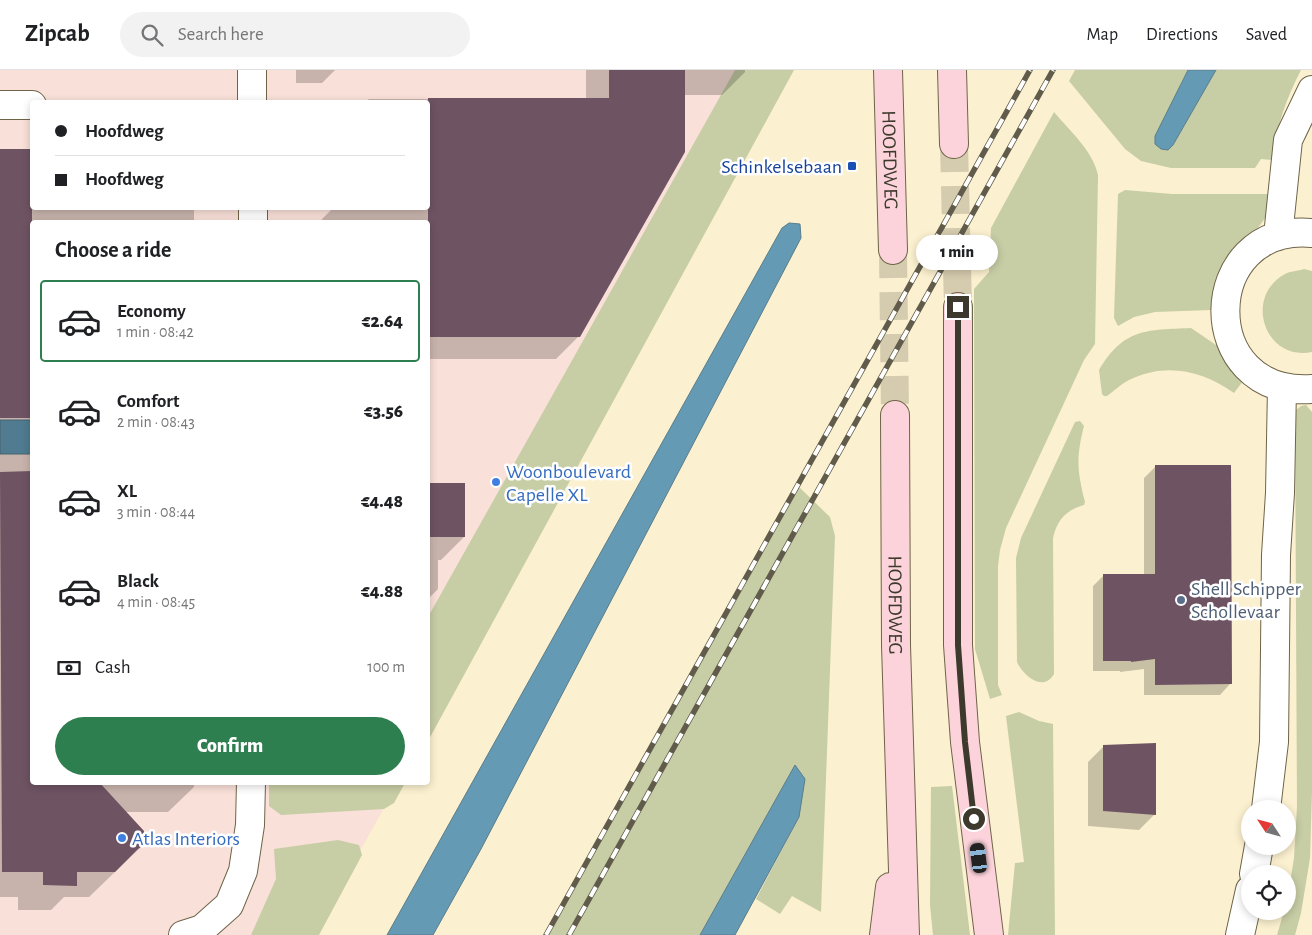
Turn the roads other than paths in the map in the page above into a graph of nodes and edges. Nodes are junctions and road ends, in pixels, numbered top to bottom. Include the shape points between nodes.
1 (252, 70) edge
2 (888, 70) edge
3 (952, 70) edge
4 (1312, 90) edge
5 (252, 100) edge
6 (0, 104) edge
7 (30, 105) edge
8 (954, 144) tunnel mouth
9 (1312, 233) edge
10 (1278, 236) junction
11 (893, 250) tunnel mouth
12 (958, 307) tunnel mouth
13 (1282, 387) junction
14 (1312, 389) edge
15 (895, 415) tunnel mouth
16 (251, 785) edge
17 (901, 794) junction
18 (1267, 800) edge
19 (1243, 920) edge
20 (183, 935) edge
21 (884, 935) edge
22 (905, 935) edge
23 (989, 935) edge
24 (1240, 935) edge

1 - 5 street
2 - 11 main road, HOOFDWEG
3 - 8 main road
4 - 10 street via 1288,140
6 - 7 street
9 - 10 street
10 - 13 street via 1258,246 1240,263 1228,285 1224,310 1228,335 1238,356 1254,373
12 - 23 main road via 958,645 965,742
13 - 14 street
13 - 18 street via 1274,742
15 - 17 main road, HOOFDWEG via 896,645
16 - 20 street via 250,825 243,871 230,905 202,929
17 - 21 main road, HOOFDWEG
17 - 22 main road, HOOFDWEG
19 - 24 street

